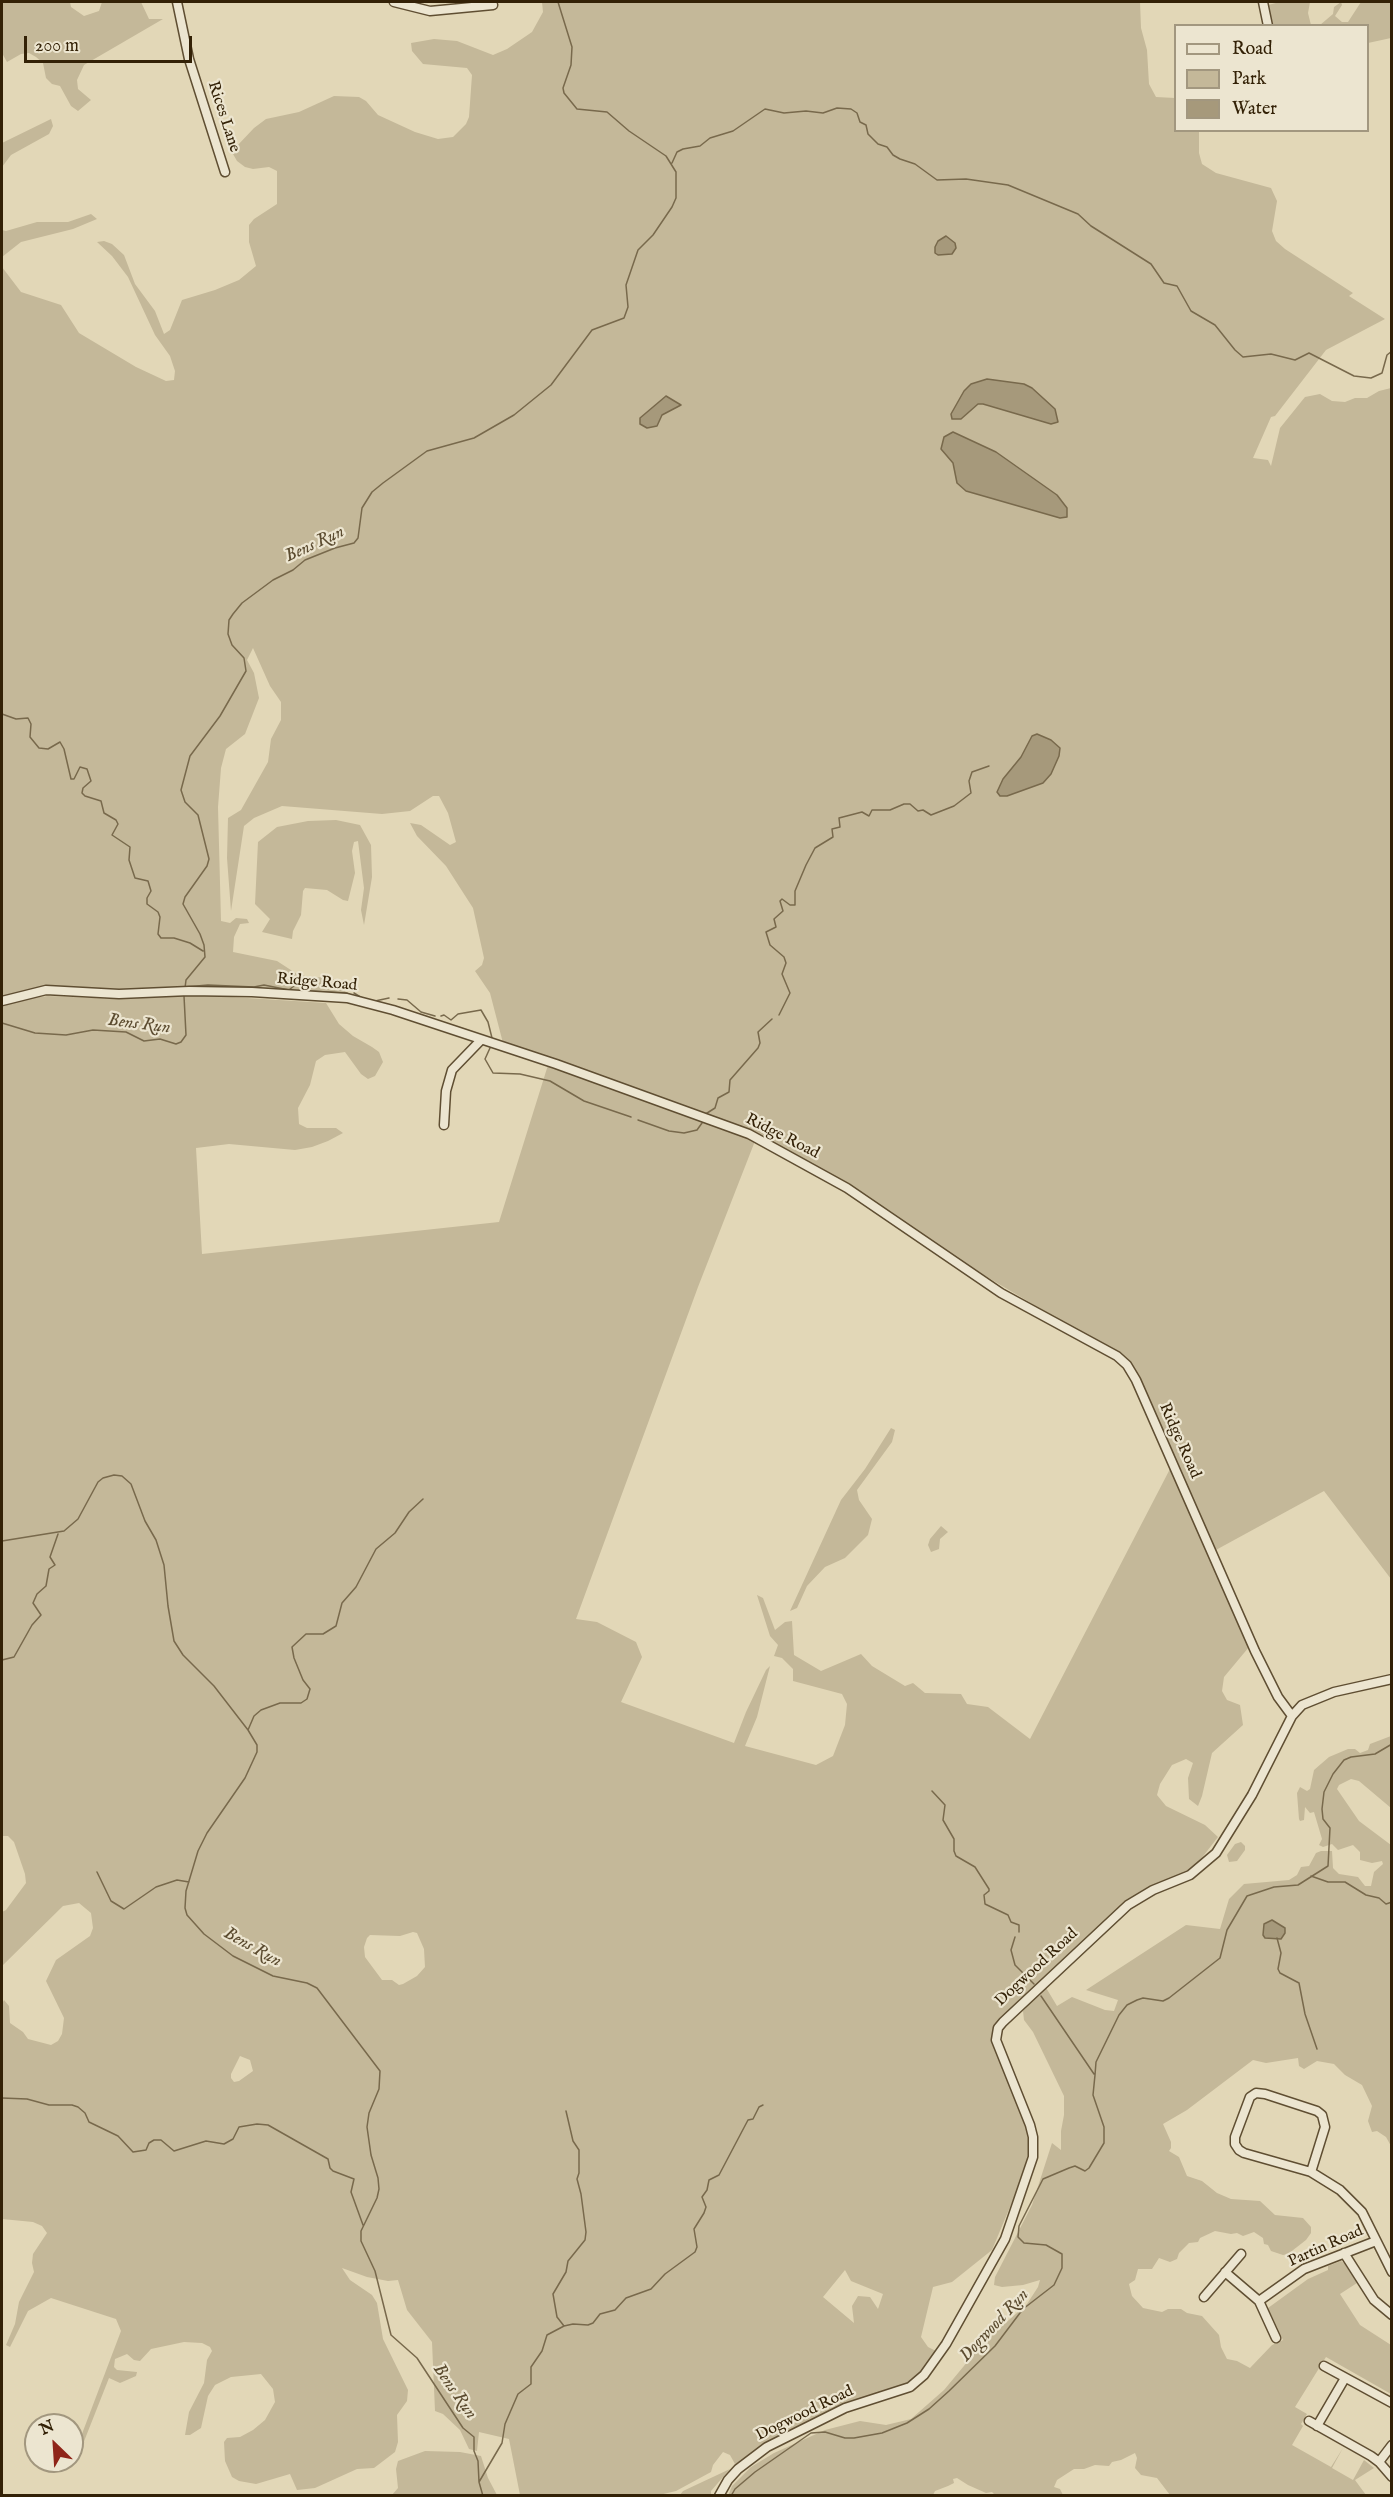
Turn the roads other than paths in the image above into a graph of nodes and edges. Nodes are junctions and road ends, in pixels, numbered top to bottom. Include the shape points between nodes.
1 (177, 2) edge
2 (394, 2) edge
3 (1263, 2) edge
4 (493, 5) dead end
5 (1268, 24) edge
6 (225, 172) dead end
7 (2, 1001) edge
8 (481, 1040) junction
9 (444, 1125) dead end
10 (1392, 1679) edge
11 (1292, 1716) junction
12 (1311, 2172) junction
13 (1376, 2241) junction
14 (1344, 2253) junction
15 (1241, 2254) dead end
16 (1225, 2272) junction
17 (1392, 2272) edge
18 (1204, 2297) dead end
19 (1258, 2301) junction
20 (1392, 2315) edge
21 (1276, 2338) dead end
22 (1324, 2366) dead end
23 (1345, 2378) junction
24 (1392, 2403) edge
25 (1392, 2445) edge
26 (1379, 2462) junction
27 (1392, 2477) edge
28 (719, 2496) edge

1 - 6 street, Rices Lane via 189,59
2 - 4 street via 430,11
3 - 5 street
7 - 8 street, Ridge Road via 46,990 347,998
8 - 9 street via 452,1070
8 - 11 street, Ridge Road via 749,1134 847,1188 1001,1293 1122,1360 1136,1380 1255,1651
10 - 11 street, Dogwood Road via 1316,1698
11 - 28 street, Dogwood Road via 1252,1795 1216,1853 1190,1875 1128,1905 998,2028 996,2040 1033,2137 1033,2157 996,2258 933,2363 909,2387 845,2408 767,2447 738,2469
12 - 12 street via 1325,2127 1322,2115 1265,2094 1250,2097 1235,2137 1239,2150
12 - 13 street via 1348,2196 1362,2212
13 - 14 street, Partin Road
13 - 17 street
14 - 19 street, Partin Road via 1304,2269
14 - 20 street via 1374,2301
15 - 16 street
16 - 18 street
16 - 19 street
19 - 21 street
22 - 23 street
23 - 24 street
23 - 26 street via 1313,2424
25 - 26 street
26 - 27 street

